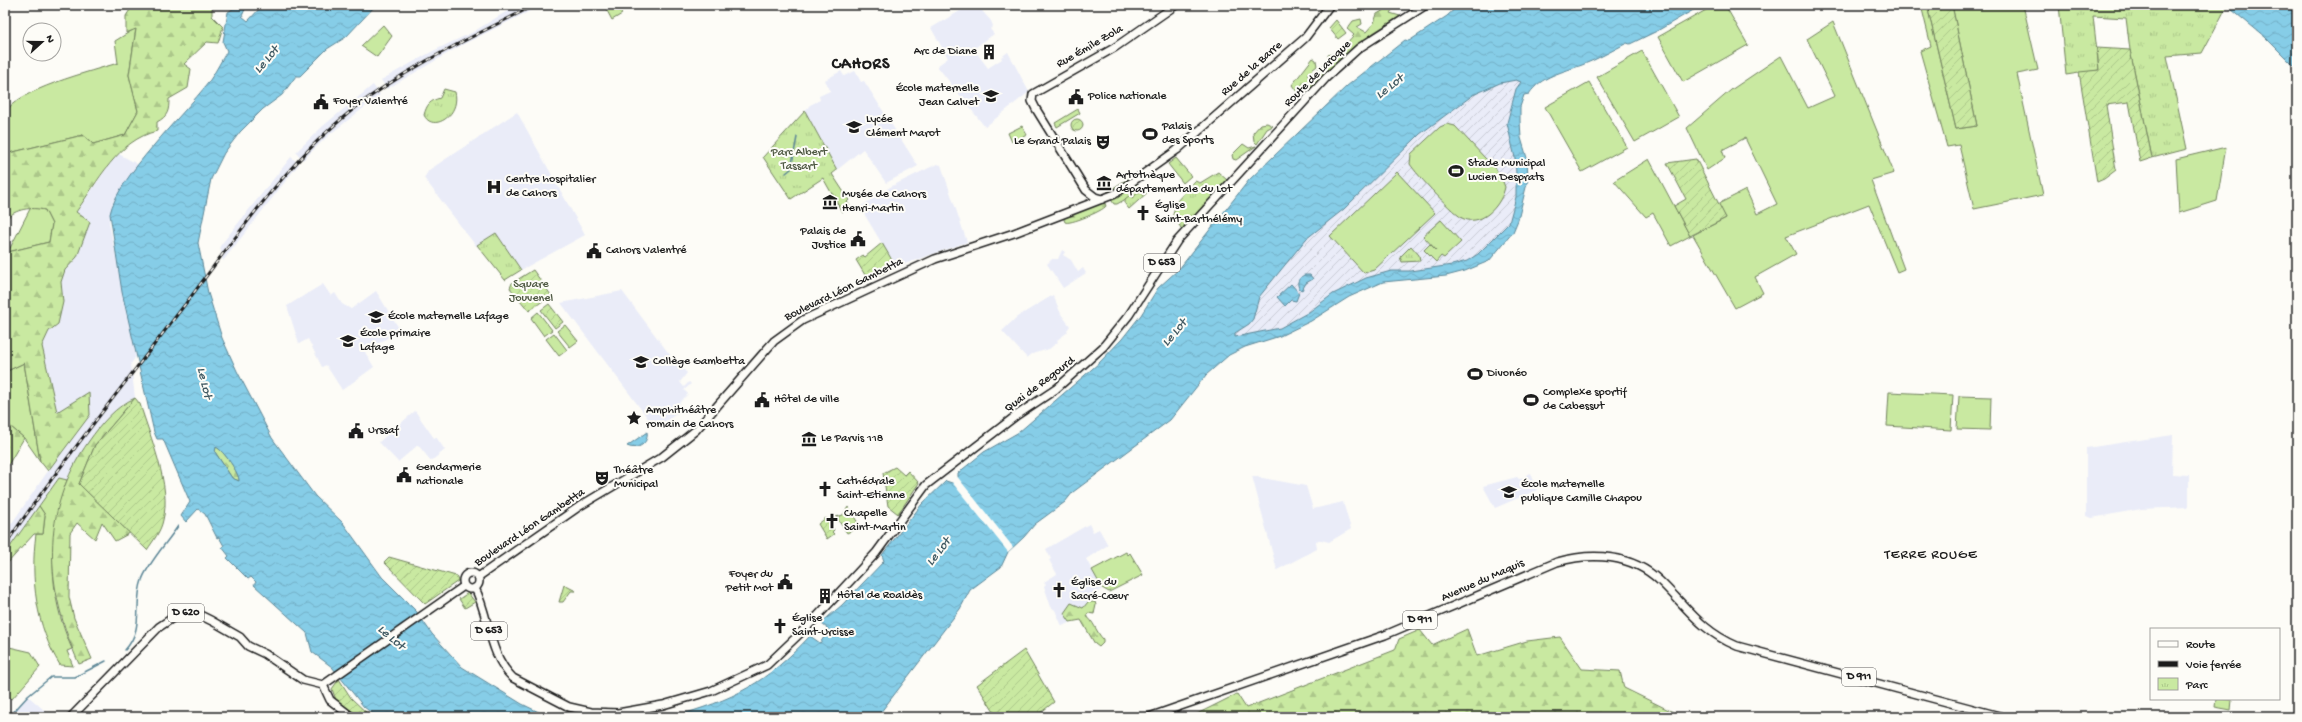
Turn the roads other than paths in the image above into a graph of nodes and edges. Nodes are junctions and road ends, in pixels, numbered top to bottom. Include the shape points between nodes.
1 (1176, 5) edge
2 (1330, 5) edge
3 (1426, 5) edge
4 (1270, 138) joint
5 (1182, 145) joint
6 (1086, 190) junction
7 (1102, 199) junction
8 (1075, 209) junction
9 (478, 577) junction
10 (464, 586) junction
11 (475, 588) junction
12 (323, 686) junction
13 (72, 717) edge
14 (352, 717) edge
15 (1149, 717) edge
16 (2003, 717) edge

1 - 6 main road, Rue Émile Zola via 1114,48 1034,94 1032,101 1036,109
2 - 5 main road, Rue de la Barre via 1305,38
3 - 4 main road, Route de Laroque / D 653 via 1359,48 1327,77
4 - 11 main road, Quai de Regourd / D 653 via 1177,241 1129,315 1104,347 1065,382 1017,415 920,490 876,553 767,666 708,692 663,705 618,713 590,712 569,707 513,678 506,671 498,660
5 - 7 main road, Boulevard Léon Gambetta via 1115,194
6 - 7 main road
6 - 8 main road via 1085,199
7 - 8 main road, Boulevard Léon Gambetta
8 - 9 main road, Boulevard Léon Gambetta via 914,268 803,320 787,330 742,375 696,430 662,457 580,506
9 - 10 main road via 471,573 466,574 463,578
9 - 11 main road via 479,582
10 - 11 main road via 468,589
10 - 12 main road
12 - 13 main road, D 620 via 303,680 265,654 248,646 240,637 202,616 191,613 177,615 159,627
12 - 14 main road via 330,700
15 - 16 main road, Avenue du Maquis / D 911 via 1385,635 1534,570 1576,557 1595,555 1611,557 1645,570 1659,580 1700,624 1716,637 1736,646

